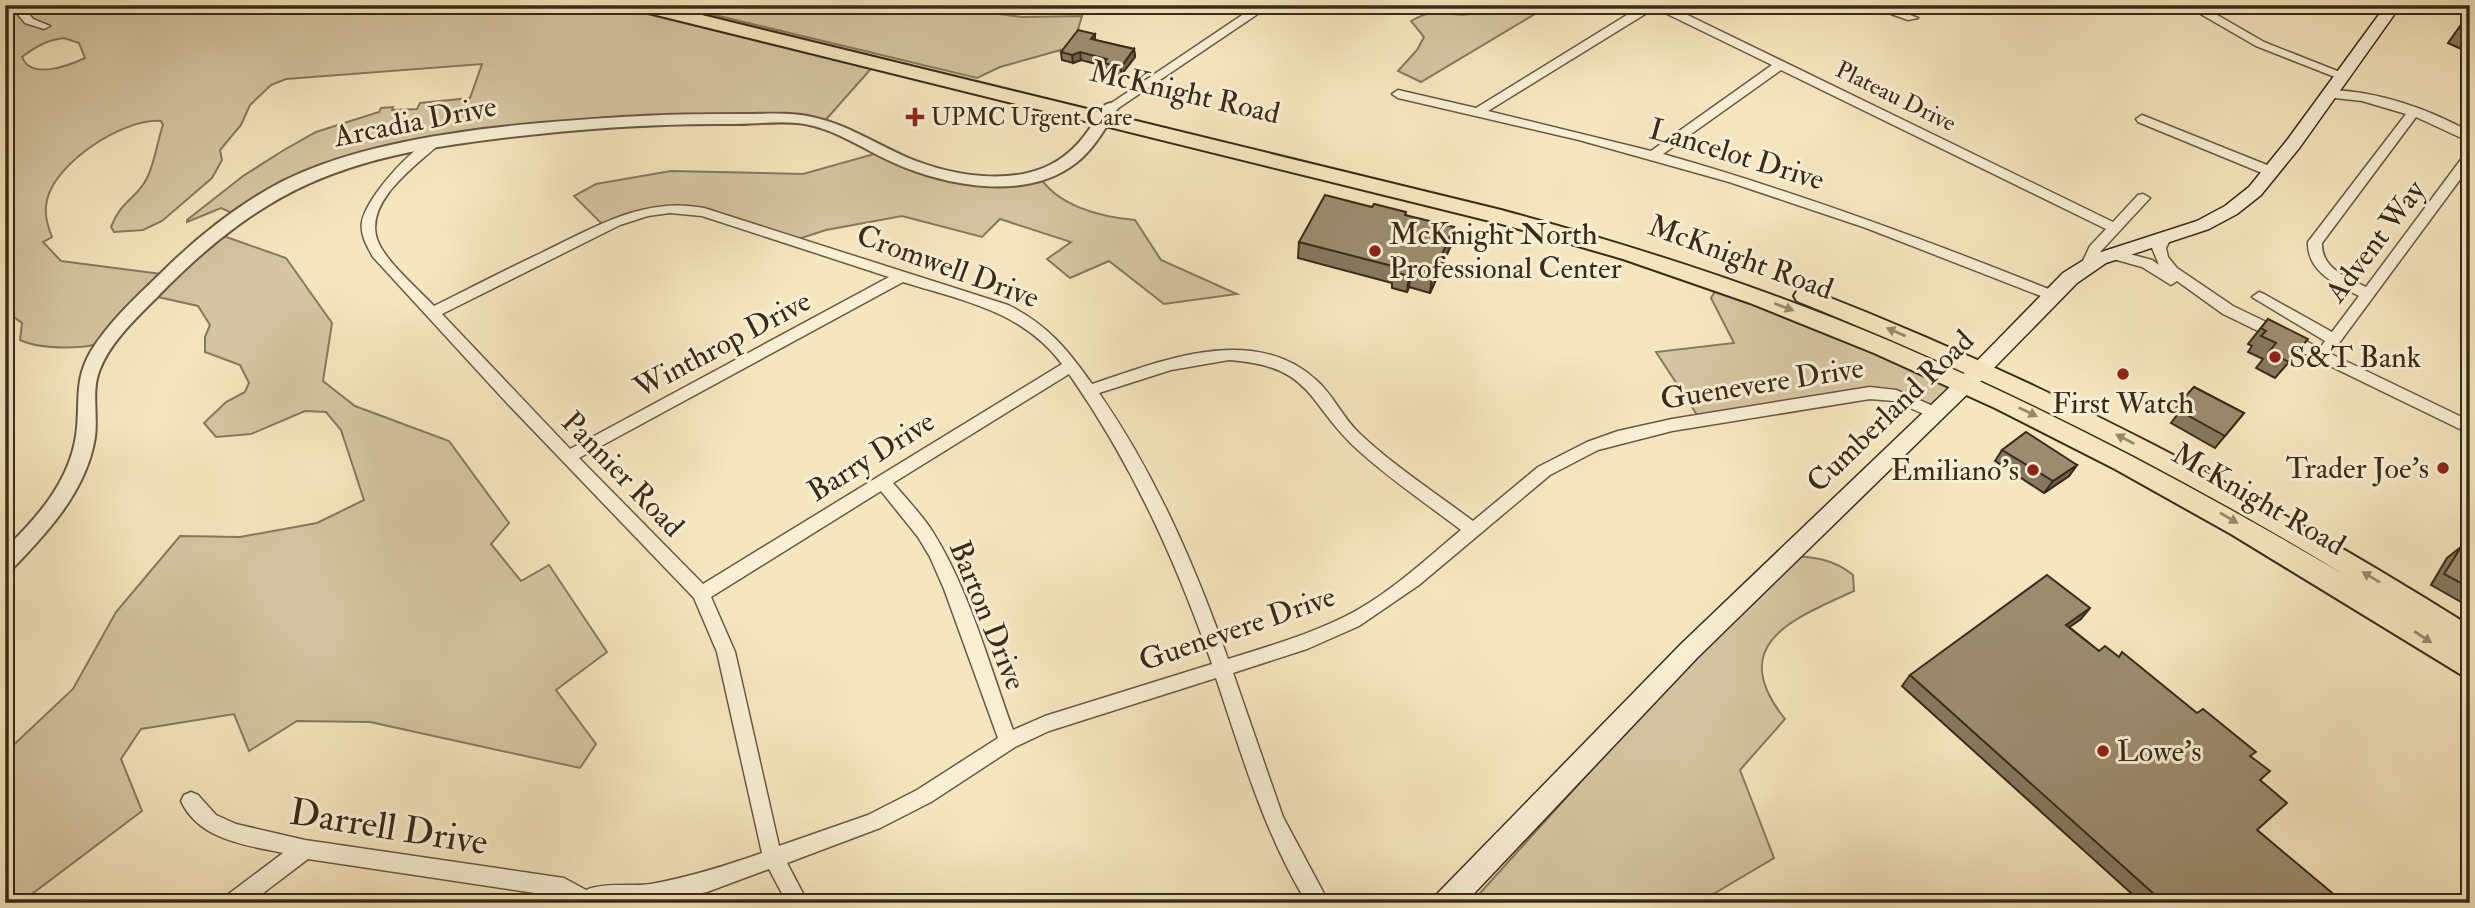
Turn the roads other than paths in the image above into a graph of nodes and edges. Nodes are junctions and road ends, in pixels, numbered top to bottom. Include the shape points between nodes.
1 (16, 5) edge
2 (638, 5) edge
3 (673, 5) edge
4 (1265, 5) edge
5 (1651, 5) edge
6 (1658, 5) edge
7 (1872, 5) edge
8 (2190, 5) edge
9 (2394, 5) edge
10 (1912, 18) dead end
11 (44, 26) dead end
12 (1780, 65) junction
13 (2343, 77) junction
14 (1398, 94) dead end
15 (2330, 94) junction
16 (2366, 97) junction
17 (1478, 112) junction
18 (2412, 114) junction
19 (1102, 115) junction
20 (2142, 119) dead end
21 (2470, 138) edge
22 (432, 144) junction
23 (1653, 155) junction
24 (2470, 157) edge
25 (2272, 172) junction
26 (2143, 198) dead end
27 (2115, 228) junction
28 (2164, 238) junction
29 (2111, 254) junction
30 (2088, 265) junction
31 (902, 276) junction
32 (2051, 295) junction
33 (2368, 295) junction
34 (2259, 297) dead end
35 (2228, 310) junction
36 (433, 312) junction
37 (2334, 340) junction
38 (2322, 356) junction
39 (1071, 366) junction
40 (1973, 376) junction
41 (1090, 391) junction
42 (1935, 413) junction
43 (2470, 428) edge
44 (568, 457) junction
45 (883, 482) junction
46 (1473, 530) junction
47 (5, 563) edge
48 (701, 594) junction
49 (2470, 640) edge
50 (1222, 668) junction
51 (2470, 668) edge
52 (1008, 741) junction
53 (191, 801) dead end
54 (305, 849) junction
55 (774, 859) junction
56 (581, 901) edge
57 (233, 903) edge
58 (798, 903) edge
59 (1319, 903) edge
60 (1447, 903) edge

1 - 11 street via 29,21
2 - 19 highway, McKnight Road
3 - 19 highway, McKnight Road
4 - 19 street
5 - 17 street
6 - 12 street, Plateau Drive
7 - 10 street
8 - 13 street via 2260,44
9 - 13 main road, Cumberland Road
12 - 23 street
12 - 27 street, Plateau Drive
13 - 15 main road, Cumberland Road
13 - 16 street
14 - 17 street, Lancelot Drive
15 - 16 street
15 - 25 main road, Cumberland Road
16 - 18 street
17 - 23 street, Lancelot Drive
18 - 21 street
18 - 33 street via 2315,242 2315,254 2324,268
19 - 22 street, Arcadia Drive via 1060,167 998,180 947,176 797,118 629,119
19 - 40 highway, McKnight Road via 1604,245
20 - 25 street
22 - 36 street, Pannier Road via 377,201 367,228 372,246
22 - 47 street, Arcadia Drive via 369,155 299,180 254,205 185,257 98,355 87,380 85,440 76,469 50,512
23 - 32 street, Lancelot Drive via 1868,223
24 - 33 street, Advent Way
25 - 28 main road, Cumberland Road via 2231,210
26 - 27 street
27 - 30 street via 2095,249
28 - 29 main road, Cumberland Road
28 - 35 street via 2158,248 2164,262
29 - 30 main road, Cumberland Road
29 - 35 street via 2147,263 2196,298
30 - 32 main road, Cumberland Road
31 - 36 street, Cromwell Drive via 677,207 647,211 604,226
31 - 39 street, Cromwell Drive via 1030,321
31 - 44 street, Winthrop Drive
32 - 40 main road, Cumberland Road
33 - 37 street, Advent Way
34 - 37 street
35 - 38 street
36 - 44 street, Pannier Road
37 - 38 street, Advent Way
38 - 43 street
39 - 41 street, Cromwell Drive
39 - 45 street, Barry Drive
40 - 42 main road, Cumberland Road
49 -> 40 highway, McKnight Road via 2243,502 2137,445
40 -> 51 highway, McKnight Road via 2231,519
41 - 46 street via 1215,355 1258,358 1285,366 1310,382 1357,440
41 - 50 street, Cromwell Drive via 1123,440 1170,537
42 - 46 street, Guenevere Drive via 1896,396 1870,393 1616,437 1561,460
42 - 60 main road, Cumberland Road via 1681,660
44 - 48 street, Pannier Road
45 - 48 street, Barry Drive
45 - 52 street, Barton Drive via 937,554
46 - 50 street, Guenevere Drive via 1413,580 1353,621 1300,644
48 - 55 street, Pannier Road via 726,652
50 - 52 street, Guenevere Drive via 1056,720
50 - 59 street, Cromwell Drive via 1274,826
52 - 55 street, Guenevere Drive via 897,811
53 - 54 street, Darrell Drive via 209,821 233,833
54 - 56 street, Darrell Drive via 565,888
54 - 57 street
55 - 56 street, Guenevere Drive via 675,890
55 - 58 street, Pannier Road

